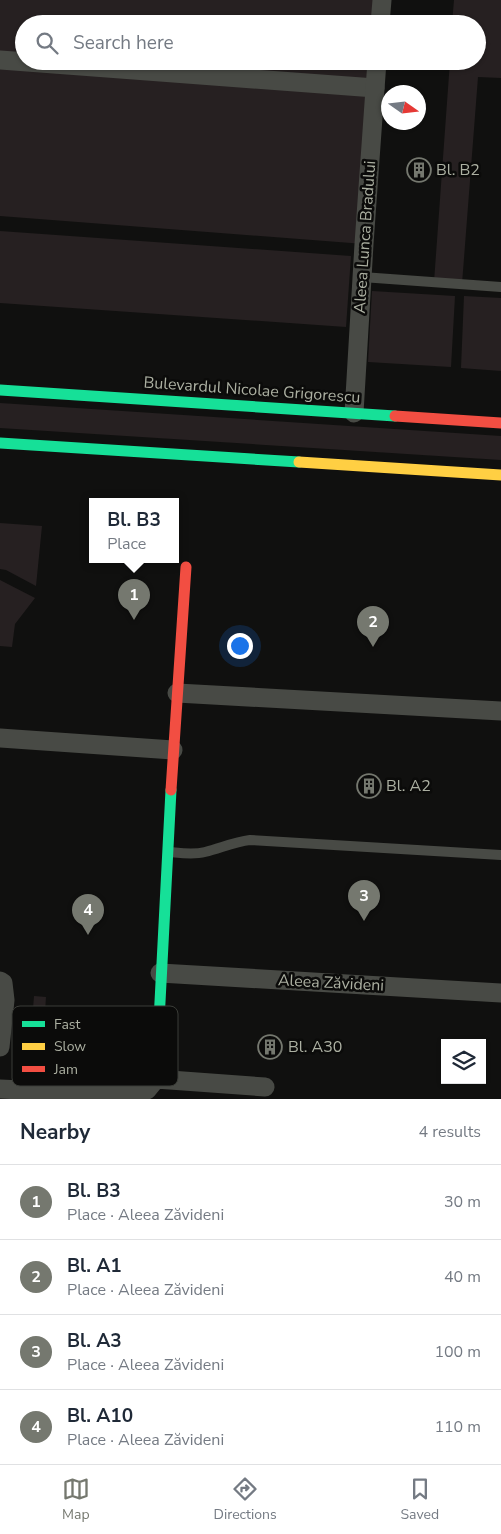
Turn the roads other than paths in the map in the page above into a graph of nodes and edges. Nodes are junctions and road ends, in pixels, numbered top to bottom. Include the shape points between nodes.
1 (382, 0) edge
2 (381, 15) edge
3 (0, 60) edge
4 (15, 61) edge
5 (134, 70) edge
6 (376, 70) edge
7 (375, 88) junction
8 (362, 276) junction
9 (501, 287) edge
10 (0, 390) edge
11 (354, 413) junction
12 (501, 423) edge
13 (0, 443) edge
14 (501, 475) edge
15 (186, 567) dead end
16 (177, 693) junction
17 (501, 711) edge
18 (0, 738) edge
19 (173, 750) junction
20 (167, 851) junction
21 (501, 855) edge
22 (160, 973) junction
23 (0, 981) edge
24 (501, 993) edge
25 (159, 1006) edge
26 (0, 1048) edge
27 (178, 1081) edge
28 (150, 1086) edge
29 (265, 1087) dead end
30 (0, 1090) edge

1 - 2 street
3 - 4 street
5 - 7 street
6 - 7 street, Aleea Lunca Bradului
7 - 8 street, Aleea Lunca Bradului
8 - 9 lane
8 - 11 street, Aleea Lunca Bradului
10 - 11 main road, Bulevardul Nicolae Grigorescu
11 - 12 main road, Bulevardul Nicolae Grigorescu
13 - 14 main road
15 - 16 main road
16 - 17 street
16 - 19 main road
18 - 19 street
19 - 20 main road
20 - 21 lane via 198,853 250,840
20 - 22 main road
22 - 24 street, Aleea Zăvideni
22 - 25 main road
23 - 26 street via 5,1000
27 - 29 street
28 - 30 street via 128,1095

